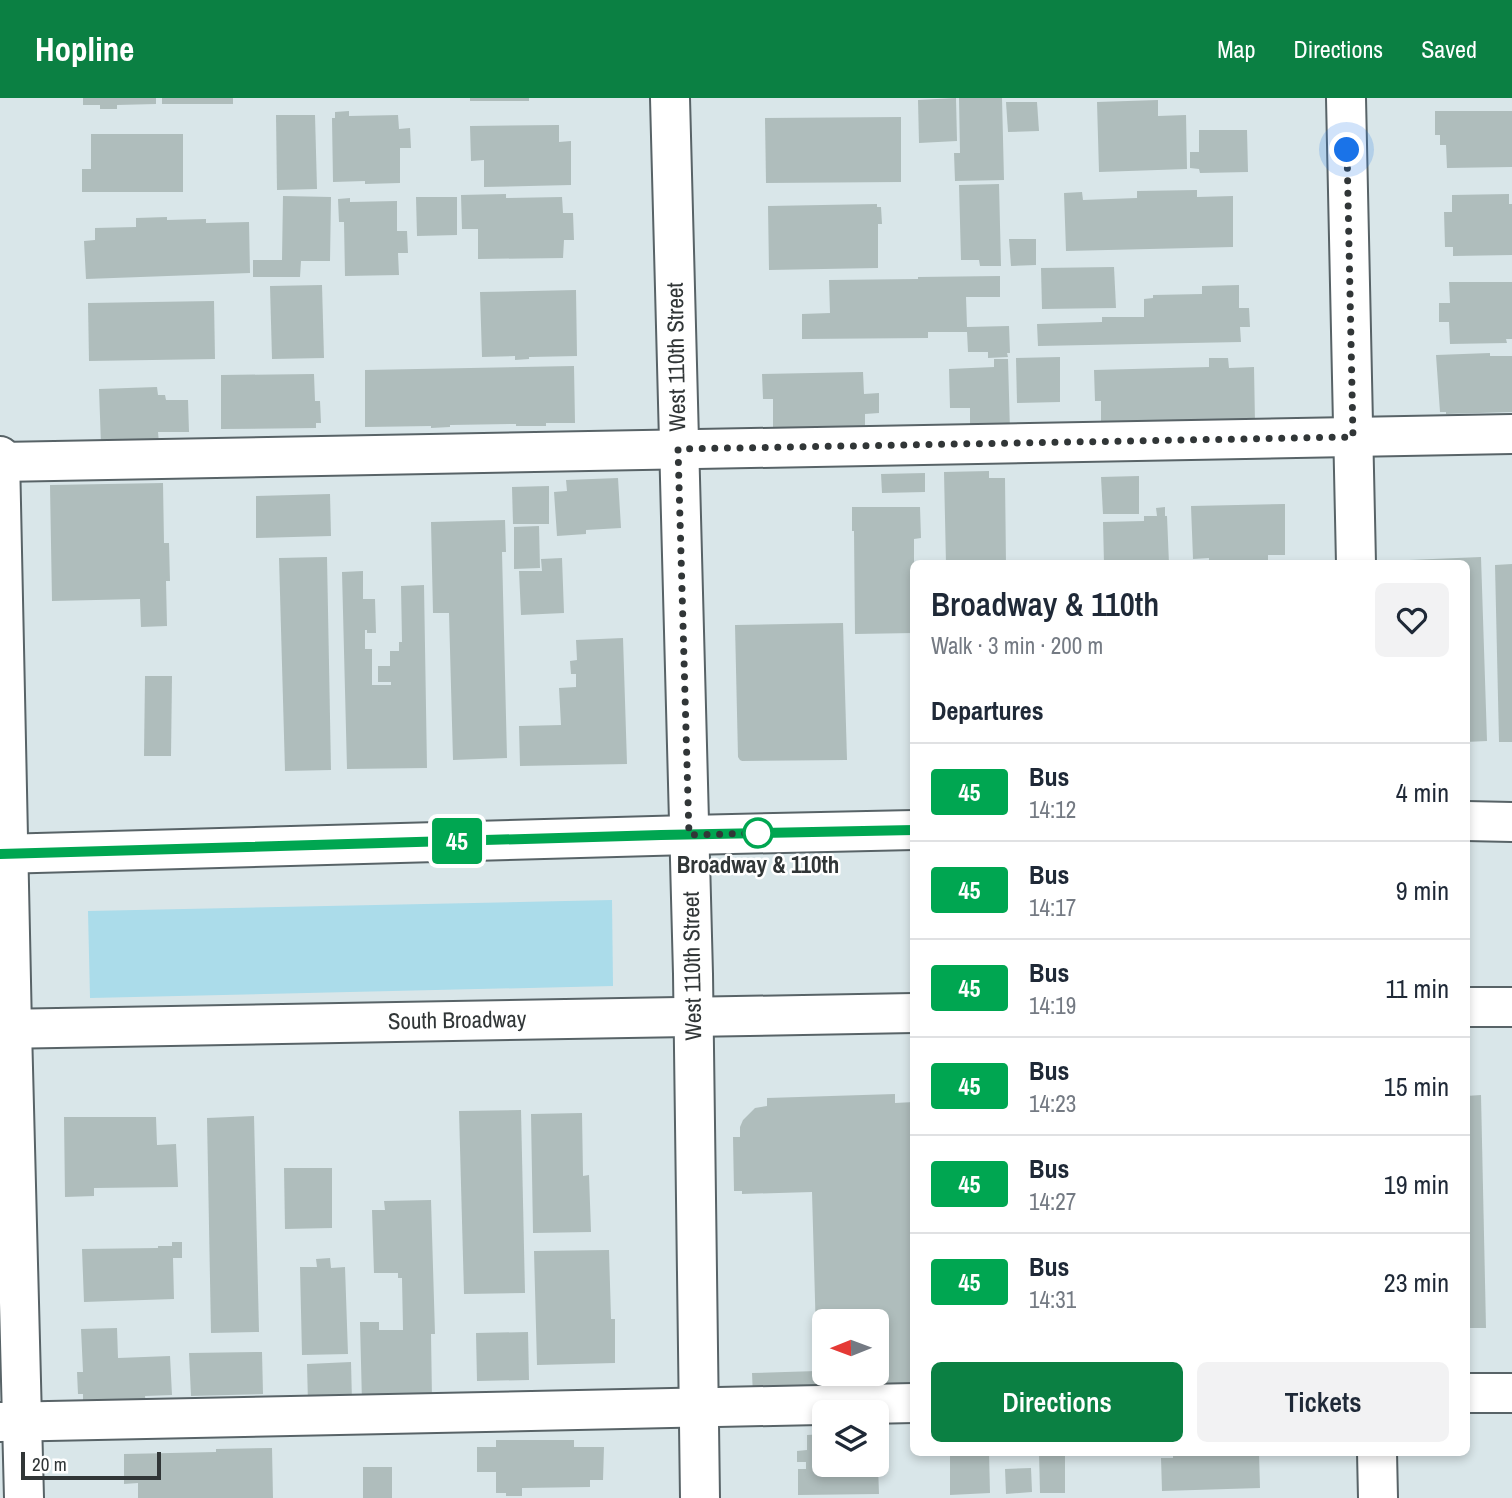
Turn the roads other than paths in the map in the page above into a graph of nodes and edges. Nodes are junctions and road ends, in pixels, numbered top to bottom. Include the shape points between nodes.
1 (670, 98) edge
2 (1346, 98) edge
3 (1512, 434) edge
4 (1353, 437) junction
5 (678, 449) junction
6 (0, 456) edge
7 (0, 463) edge
8 (1356, 560) edge
9 (1, 582) edge
10 (1470, 821) edge
11 (1512, 822) edge
12 (910, 830) edge
13 (689, 835) junction
14 (4, 854) edge
15 (910, 1013) edge
16 (693, 1016) junction
17 (6, 1029) edge
18 (1470, 1393) edge
19 (1512, 1393) edge
20 (910, 1403) edge
21 (700, 1408) junction
22 (11, 1422) edge
23 (1377, 1456) edge
24 (24, 1498) edge
25 (700, 1498) edge
26 (1378, 1498) edge

1 - 5 street, West 110th Street
2 - 4 street
3 - 4 street
4 - 5 street
4 - 8 street
5 - 7 street
5 - 13 street, West 110th Street
6 - 7 street
7 - 9 street
9 - 14 street
10 - 11 street
12 - 13 street
13 - 14 street
13 - 16 street, West 110th Street
14 - 17 street
15 - 16 street, South Broadway
16 - 17 street, South Broadway
16 - 21 street, West 110th Street
17 - 22 street
18 - 19 street
20 - 21 street
21 - 22 street
21 - 25 street, West 110th Street
22 - 24 street
23 - 26 street

